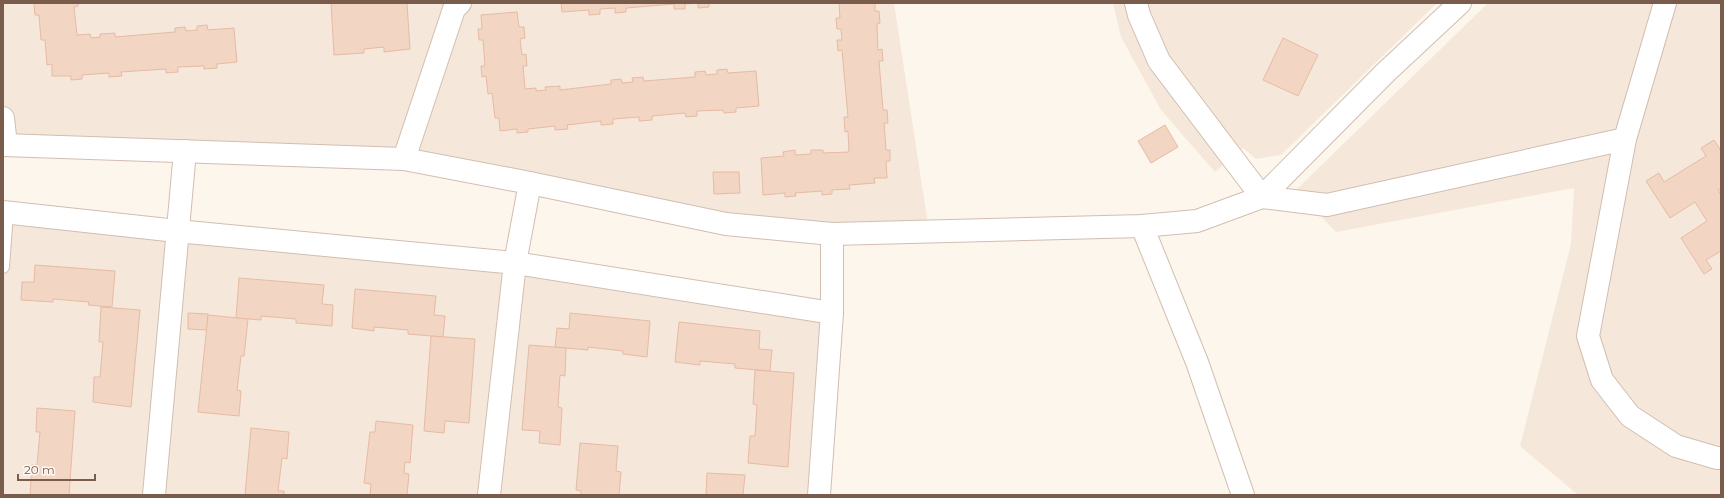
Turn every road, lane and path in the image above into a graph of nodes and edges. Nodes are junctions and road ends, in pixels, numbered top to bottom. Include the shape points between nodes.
1 (460, 3) edge
2 (1136, 3) edge
3 (1460, 3) edge
4 (1665, 3) edge
5 (3, 118) edge
6 (1625, 139) junction
7 (5, 145) edge
8 (185, 151) junction
9 (404, 159) junction
10 (530, 183) junction
11 (1262, 197) junction
12 (5, 213) edge
13 (1142, 226) junction
14 (177, 231) junction
15 (832, 234) junction
16 (515, 263) junction
17 (3, 267) edge
18 (832, 312) junction
19 (1721, 458) edge
20 (154, 495) edge
21 (489, 495) edge
22 (819, 495) edge
23 (1243, 495) edge

1 - 9 street via 454,9
2 - 11 street via 1159,62
3 - 11 street via 1385,73
4 - 6 street
5 - 7 street
6 - 11 street via 1327,205
6 - 19 street via 1588,336 1602,380 1630,416 1676,446
7 - 8 street
8 - 9 street
8 - 14 street
9 - 10 street
10 - 15 street via 726,224
10 - 16 street
11 - 13 street via 1197,221
12 - 14 street
12 - 17 lane
13 - 15 street
13 - 23 street via 1197,362
14 - 16 street
14 - 20 street
15 - 18 street
16 - 18 street
16 - 21 street
18 - 22 street

